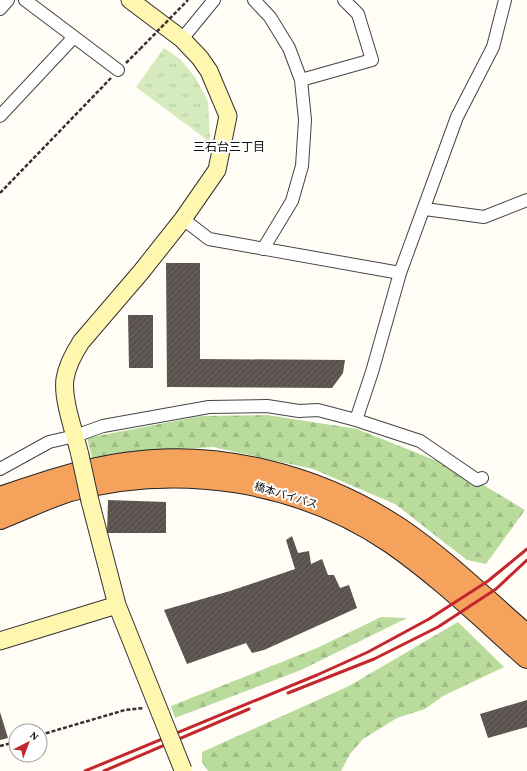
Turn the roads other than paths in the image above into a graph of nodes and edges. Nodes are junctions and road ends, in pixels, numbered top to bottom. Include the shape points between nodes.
1 (8, 0) edge
2 (25, 0) edge
3 (130, 0) edge
4 (214, 0) edge
5 (254, 0) edge
6 (344, 0) edge
7 (505, 0) edge
8 (0, 9) edge
9 (74, 37) junction
10 (182, 39) junction
11 (118, 70) road end
12 (301, 80) junction
13 (0, 116) edge
14 (527, 200) edge
15 (424, 209) junction
16 (183, 219) junction
17 (263, 249) junction
18 (400, 272) junction
19 (356, 420) junction
20 (75, 436) junction
21 (0, 469) edge
22 (482, 478) dead end
23 (0, 498) edge
24 (0, 518) edge
25 (117, 605) junction
26 (527, 636) edge
27 (0, 641) edge
28 (527, 657) edge
29 (183, 771) edge

1 - 8 street
2 - 9 street
3 - 10 street
4 - 10 street
5 - 12 street via 270,17 289,48
6 - 12 street via 358,14 372,60
7 - 15 street via 493,47 457,117
9 - 11 street
9 - 13 street
10 - 16 street via 209,71 228,116 217,170
12 - 17 street via 305,120 302,166 292,201
14 - 15 street via 484,217
15 - 18 street
16 - 17 street via 209,239
16 - 20 street via 75,351 65,380 67,404
17 - 18 street
18 - 19 street
19 - 20 street via 318,410 299,411 267,406 209,407 103,426
19 - 22 street via 420,442 477,480
20 - 21 street via 49,442
20 - 25 street, bridge
23 - 26 highway, 橋本バイパス via 69,475 152,461 182,460 253,468 278,474 338,495 399,530 453,572
24 - 28 highway, 橋本バイパス via 70,491 123,479 220,479 276,489 334,511 390,542 416,560
25 - 27 street
25 - 29 street, bridge

